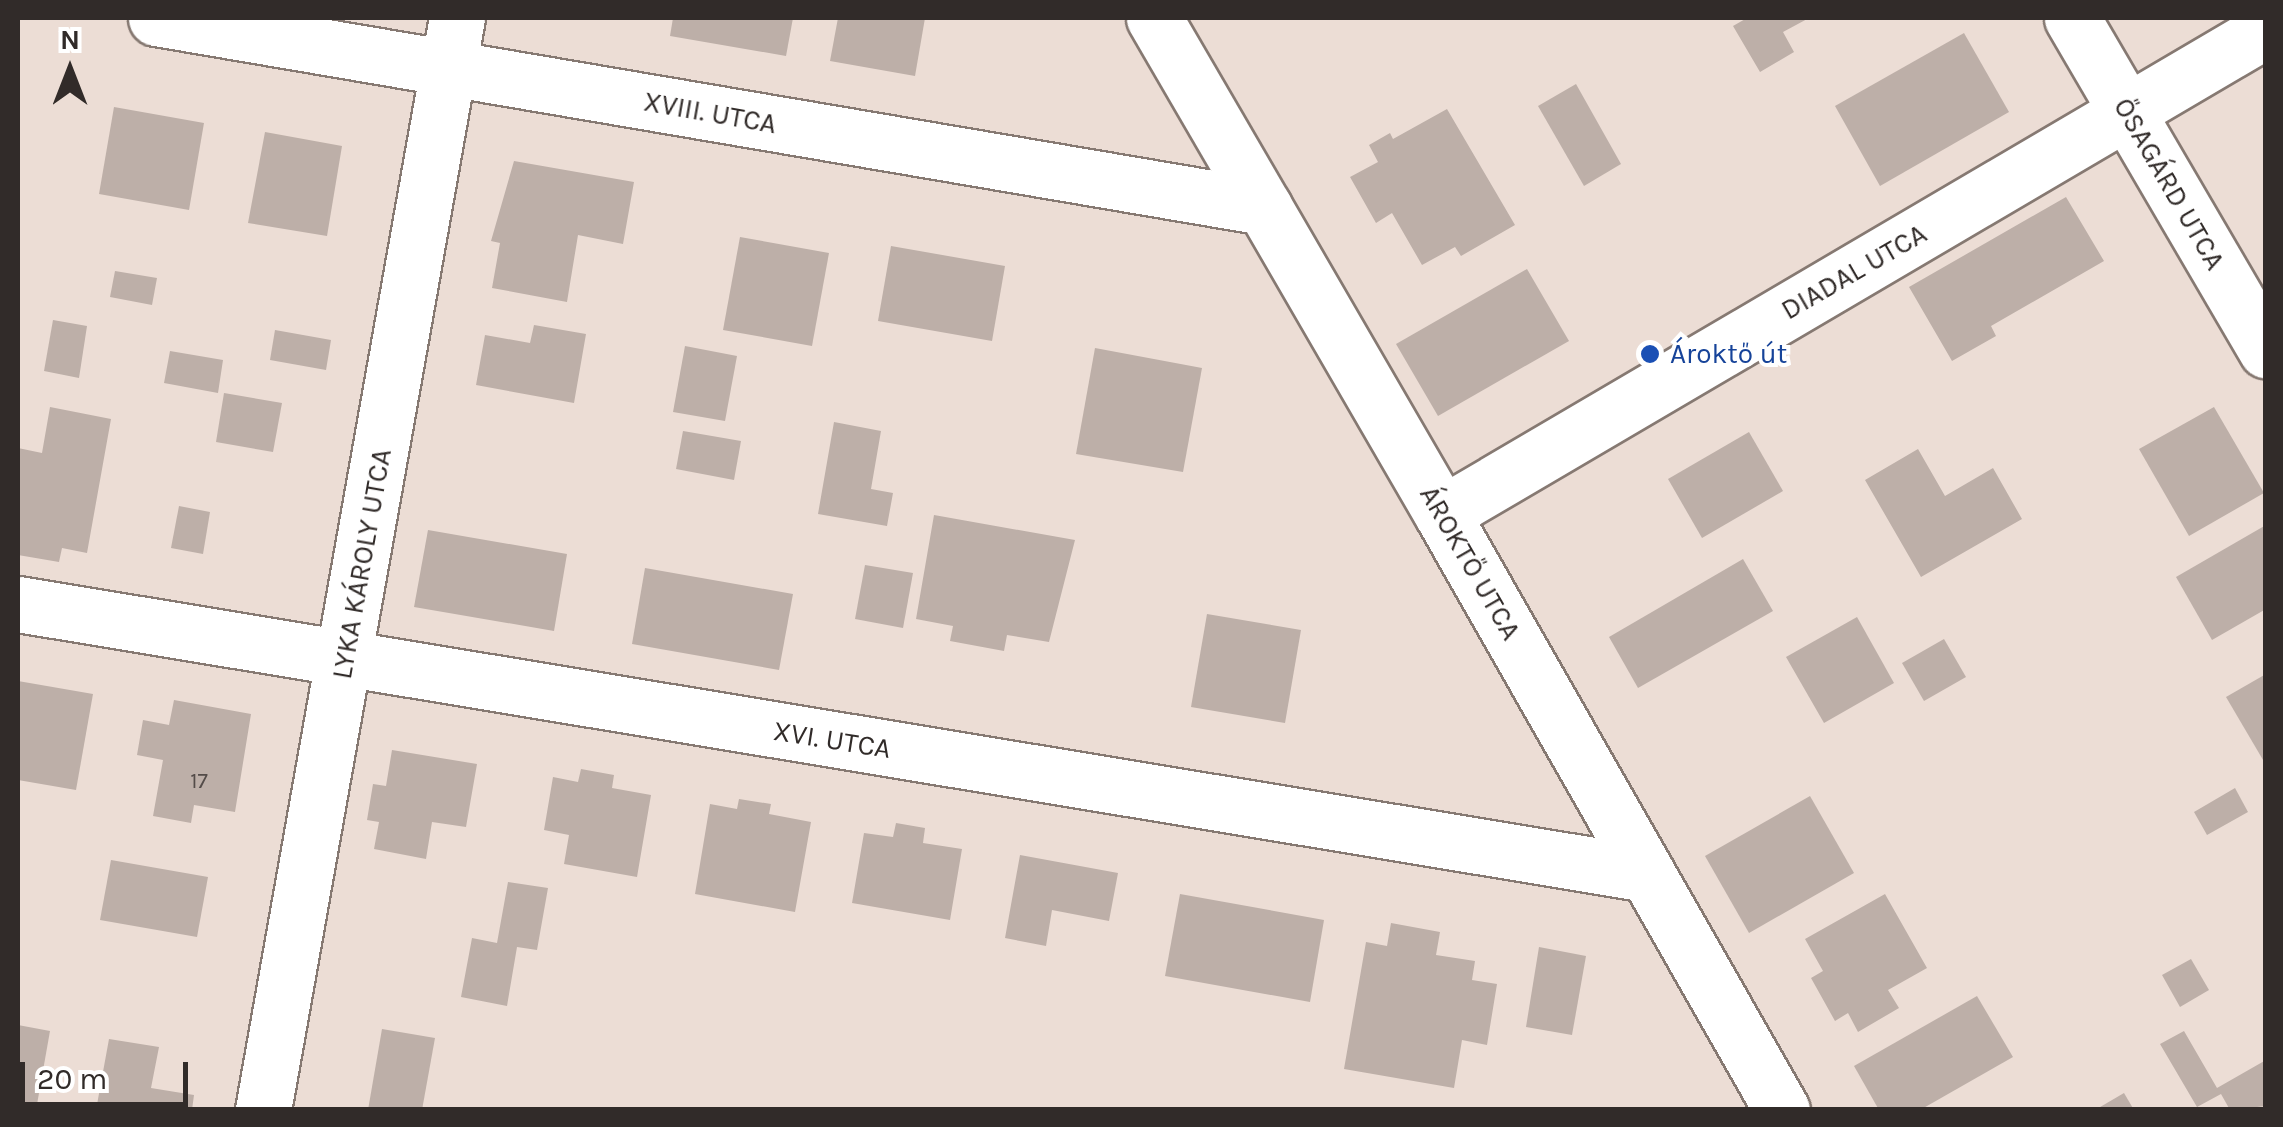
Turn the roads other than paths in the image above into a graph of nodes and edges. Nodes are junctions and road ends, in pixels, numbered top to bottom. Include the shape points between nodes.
1 (156, 18) edge
2 (1154, 18) edge
3 (2072, 18) edge
4 (2266, 30) edge
5 (452, 43) edge
6 (2126, 111) junction
7 (1264, 207) junction
8 (2266, 350) edge
9 (1442, 514) junction
10 (18, 604) edge
11 (346, 659) junction
12 (1647, 874) junction
13 (263, 1110) edge
14 (1782, 1110) edge

1 - 5 street, XVIII. UTCA
2 - 7 street, ÁROKTŐ UTCA
3 - 6 street, ŐSAGÁRD UTCA
4 - 6 street, DIADAL UTCA
5 - 7 street, XVIII. UTCA
5 - 11 street, LYKA KÁROLY UTCA
6 - 8 street, ŐSAGÁRD UTCA
6 - 9 street, DIADAL UTCA
7 - 9 street, ÁROKTŐ UTCA
9 - 12 street, ÁROKTŐ UTCA
10 - 11 street, XVI. UTCA
11 - 12 street, XVI. UTCA
11 - 13 street, LYKA KÁROLY UTCA
12 - 14 street, ÁROKTŐ UTCA

